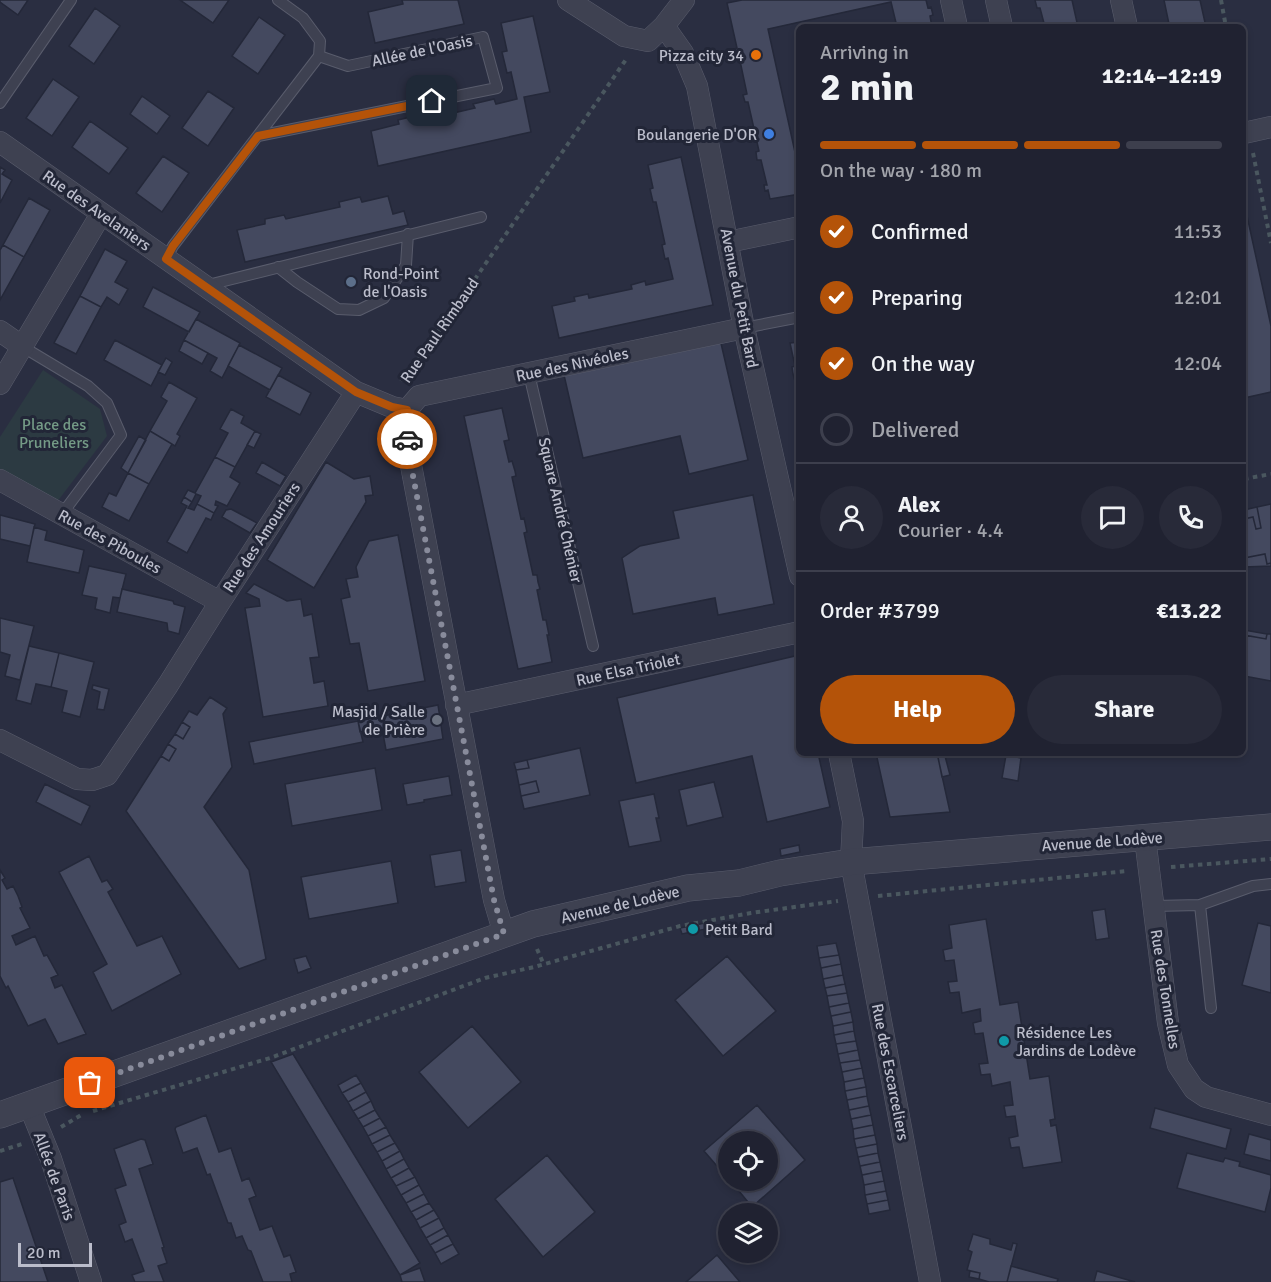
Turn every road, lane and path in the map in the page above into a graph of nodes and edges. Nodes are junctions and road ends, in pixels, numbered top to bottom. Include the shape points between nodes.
1 (72, 0) edge
2 (278, 0) edge
3 (568, 0) edge
4 (684, 0) edge
5 (951, 0) edge
6 (996, 0) edge
7 (1121, 0) edge
8 (1221, 0) edge
9 (956, 24) edge
10 (1001, 24) edge
11 (1126, 24) edge
12 (1226, 24) edge
13 (664, 26) junction
14 (648, 41) junction
15 (319, 56) junction
16 (0, 103) edge
17 (1271, 127) edge
18 (1246, 132) edge
19 (258, 136) junction
20 (0, 142) edge
21 (101, 214) junction
22 (481, 217) dead end
23 (796, 228) edge
24 (408, 234) junction
25 (728, 242) junction
26 (1271, 243) edge
27 (166, 259) junction
28 (278, 267) junction
29 (204, 285) junction
30 (796, 318) edge
31 (744, 328) junction
32 (0, 331) edge
33 (23, 346) junction
34 (529, 374) junction
35 (0, 384) edge
36 (356, 392) junction
37 (407, 410) junction
38 (1271, 474) edge
39 (1246, 479) edge
40 (0, 480) edge
41 (62, 514) junction
42 (796, 558) edge
43 (220, 602) junction
44 (796, 633) edge
45 (593, 646) dead end
46 (456, 705) junction
47 (0, 740) edge
48 (840, 756) edge
49 (1271, 827) edge
50 (1145, 838) junction
51 (1271, 858) edge
52 (851, 862) junction
53 (1149, 869) junction
54 (1271, 884) edge
55 (858, 898) junction
56 (1200, 905) junction
57 (1154, 906) junction
58 (504, 934) junction
59 (1211, 1008) dead end
60 (29, 1105) junction
61 (1271, 1114) edge
62 (0, 1115) edge
63 (42, 1139) junction
64 (0, 1151) edge
65 (91, 1282) edge
66 (930, 1282) edge

1 - 16 lane
2 - 15 lane via 303,18 320,41
3 - 14 street via 624,36
4 - 13 street
5 - 9 street
6 - 10 street
7 - 11 street
8 - 12 path
13 - 14 street
13 - 25 street, Avenue du Petit Bard via 683,53 696,86
14 - 37 path, Rue Paul Rimbaud via 630,54 464,295 405,373 399,387
15 - 19 lane
15 - 19 lane, Allée de l'Oasis via 348,66 483,37 497,88
17 - 18 street
18 - 26 path
19 - 27 lane
20 - 21 street, Rue des Avelaniers
21 - 27 street, Rue des Avelaniers
21 - 33 street
22 - 24 lane
23 - 25 street
24 - 28 lane
24 - 28 lane via 406,265 384,298 359,310 338,309
25 - 31 street, Avenue du Petit Bard
27 - 29 street, Rue des Avelaniers
28 - 29 lane
29 - 36 street, Rue des Avelaniers
30 - 31 lane
31 - 34 street, Rue des Nivéoles
31 - 42 street, Avenue du Petit Bard
32 - 33 street
33 - 35 street
33 - 41 lane via 88,386 107,403 121,435
34 - 37 street, Rue des Nivéoles via 419,396
34 - 45 lane, Square André Chénier
36 - 37 street, Rue des Avelaniers
36 - 43 street, Rue des Amouriers
37 - 46 street, Rue Paul Rimbaud via 410,460
38 - 39 path
40 - 41 street, Rue des Piboules
41 - 43 street, Rue des Piboules
43 - 47 street, Rue des Amouriers via 107,775 92,780 77,778
44 - 46 street, Rue Elsa Triolet
46 - 58 street, Rue Paul Rimbaud
48 - 52 street via 853,821
49 - 50 street, Avenue de Lodève
50 - 52 street, Avenue de Lodève
50 - 53 street, Rue des Tonnelles
51 - 53 path
52 - 55 street, Rue des Escarceliers
52 - 58 street, Avenue de Lodève via 739,883 688,888
53 - 55 path
53 - 57 street, Rue des Tonnelles
54 - 56 lane via 1253,886
55 - 63 path via 680,926 484,978 270,1058 81,1115
55 - 66 street, Rue des Escarceliers
56 - 57 lane
56 - 59 lane
57 - 61 street, Rue des Tonnelles via 1168,1023 1178,1065 1194,1089 1206,1097
58 - 60 street, Avenue de Lodève
60 - 62 street, Avenue de Lodève
60 - 63 street, Allée de Paris
63 - 64 path
63 - 65 street, Allée de Paris

